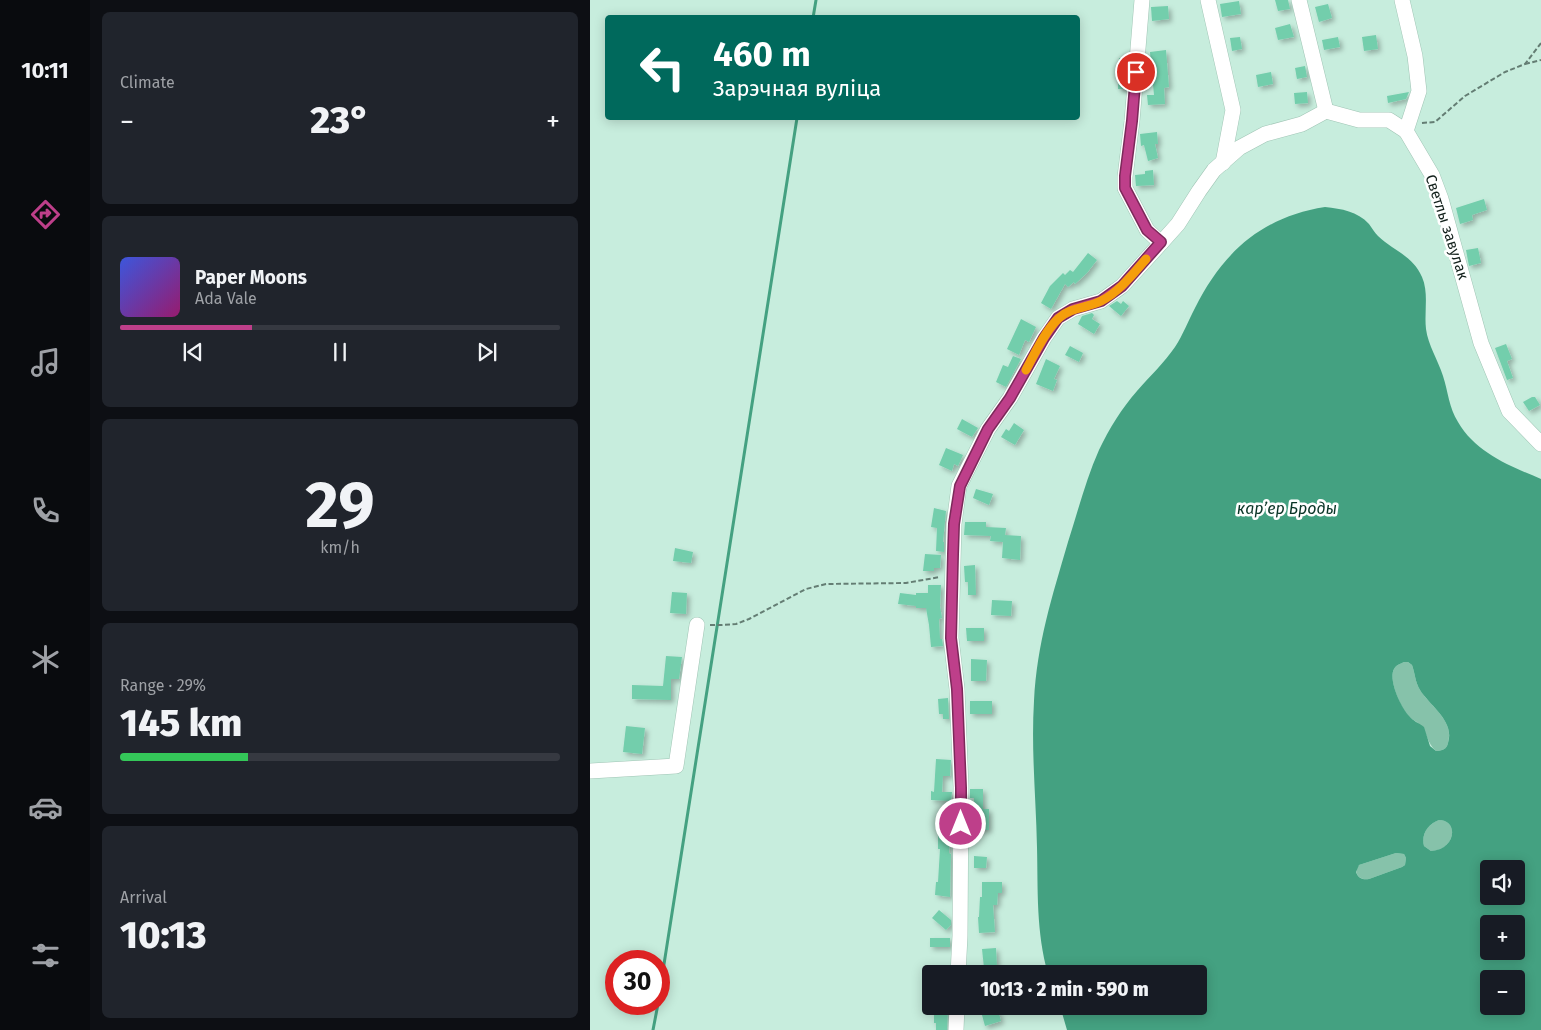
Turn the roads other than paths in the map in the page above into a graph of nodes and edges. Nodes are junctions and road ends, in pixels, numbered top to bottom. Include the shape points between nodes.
1 (1142, 0) edge
2 (1208, 0) edge
3 (1300, 0) edge
4 (1402, 0) edge
5 (1326, 111) junction
6 (1407, 128) junction
7 (1223, 163) junction
8 (1161, 242) junction
9 (1541, 444) edge
10 (704, 625) road end
11 (590, 771) edge
12 (958, 965) edge
13 (957, 1015) edge
14 (956, 1030) edge

1 - 8 street via 1125,188 1147,230
2 - 7 street via 1234,110
3 - 5 street
4 - 6 street via 1419,91
5 - 6 street via 1359,120 1389,120
5 - 7 street via 1302,124 1265,134 1239,148
6 - 9 street, Светлы завулак via 1432,175 1481,343 1509,411
7 - 8 street via 1214,170 1178,224
8 - 12 street via 1122,286 1101,301 1073,309 1058,318 988,429 960,486 954,524 951,638 957,689 961,788
10 - 11 street via 676,766
13 - 14 street

